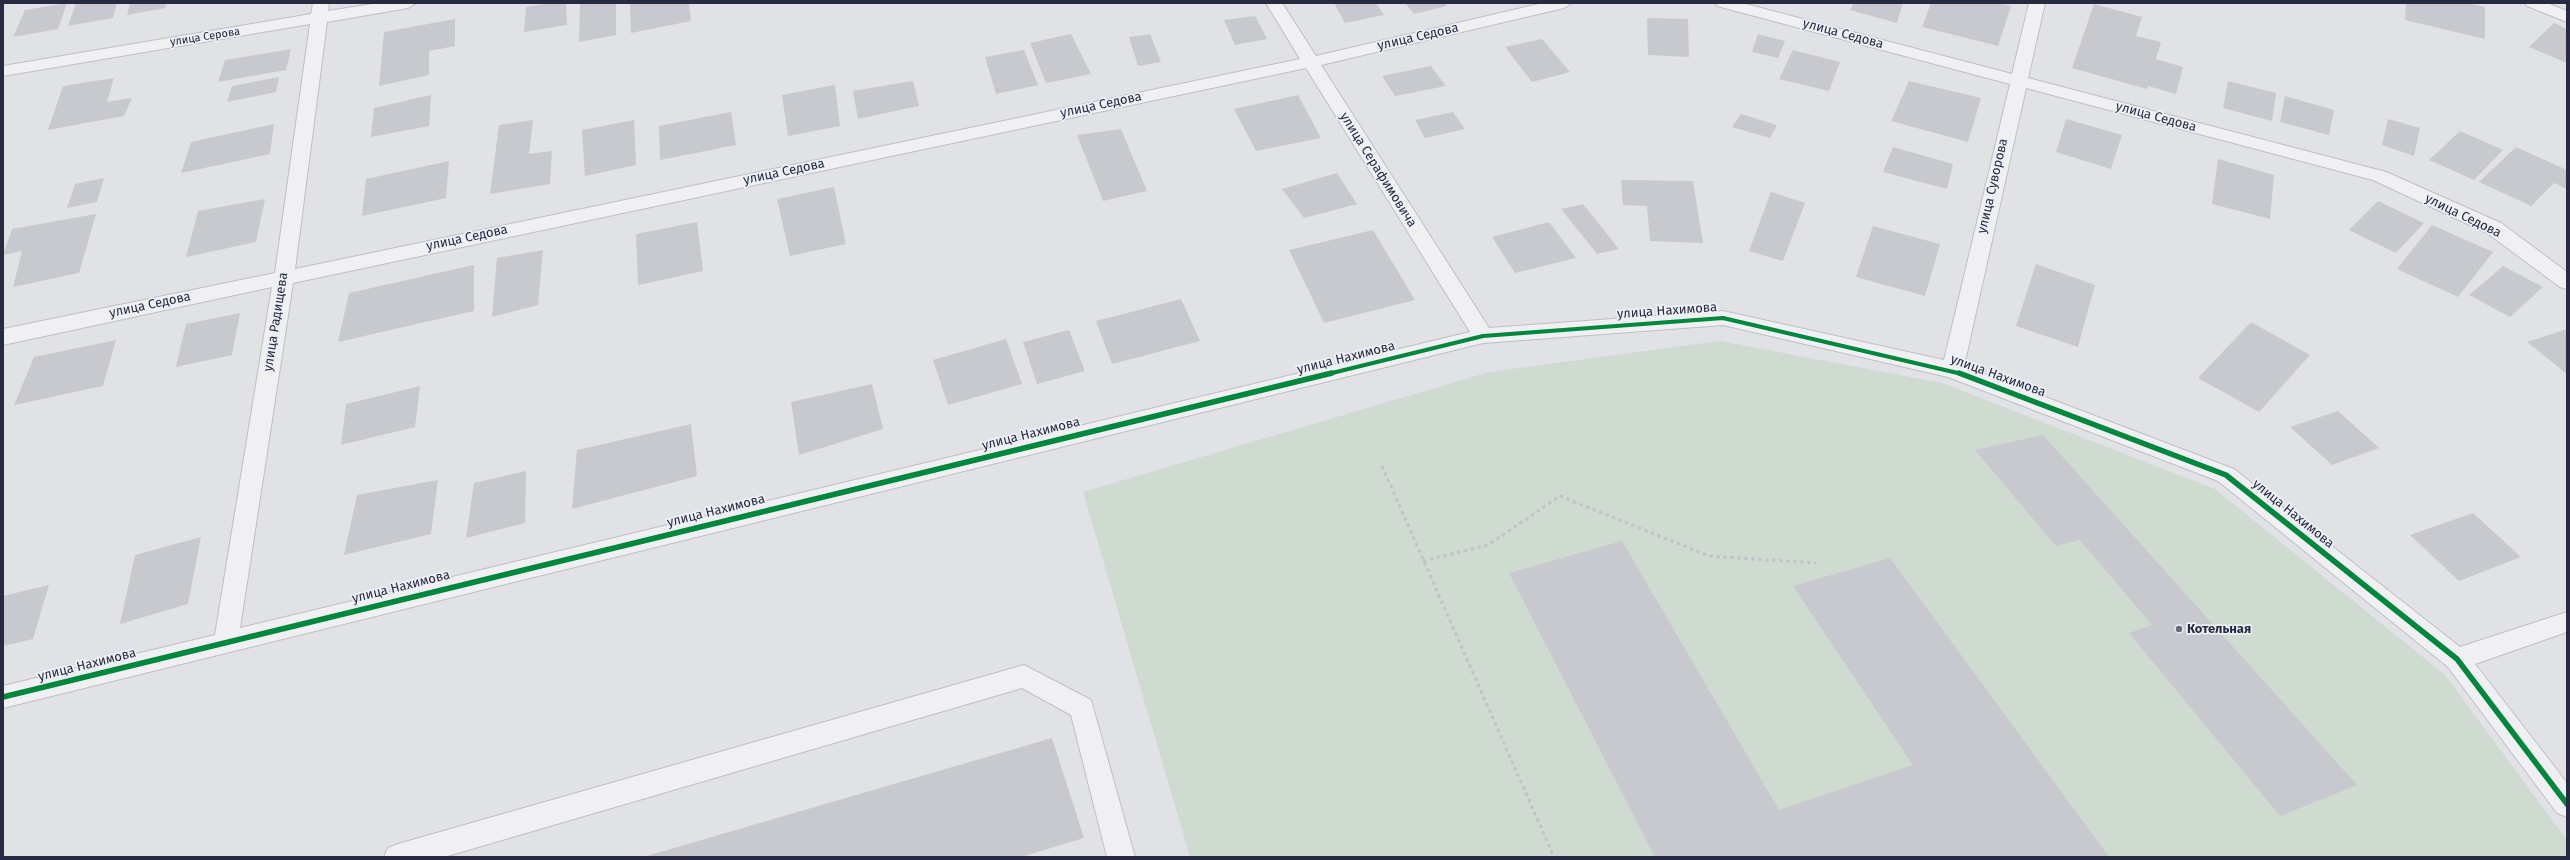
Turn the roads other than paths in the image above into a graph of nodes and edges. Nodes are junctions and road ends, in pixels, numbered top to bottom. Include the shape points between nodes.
1 (408, 3) edge
2 (1274, 3) edge
3 (1564, 3) edge
4 (1723, 3) edge
5 (2037, 3) edge
6 (2533, 3) edge
7 (320, 11) edge
8 (2567, 17) edge
9 (1310, 62) junction
10 (3, 71) edge
11 (2018, 80) junction
12 (284, 277) junction
13 (2567, 282) edge
14 (1483, 336) junction
15 (3, 337) edge
16 (1952, 370) junction
17 (2567, 622) edge
18 (226, 641) junction
19 (2457, 659) junction
20 (3, 697) edge
21 (2567, 804) edge
22 (398, 857) edge
23 (1121, 857) edge

1 - 7 street, улица Серова
2 - 9 street, улица Серафимовича
3 - 9 street, улица Седова
4 - 11 street, улица Седова
5 - 11 street, улица Суворова
6 - 8 street
7 - 10 street, улица Серова
7 - 12 street, улица Радищева
9 - 12 street, улица Седова
9 - 14 street, улица Серафимовича
11 - 13 street, улица Седова via 2379,176 2494,228
11 - 16 street, улица Суворова
12 - 15 street, улица Седова
12 - 18 street, улица Радищева
14 - 16 street, улица Нахимова via 1723,318
14 - 18 street, улица Нахимова
16 - 19 street, улица Нахимова via 2226,475
17 - 19 street
18 - 20 street, улица Нахимова
19 - 21 street, улица Нахимова
22 - 23 street via 1024,676 1082,708

